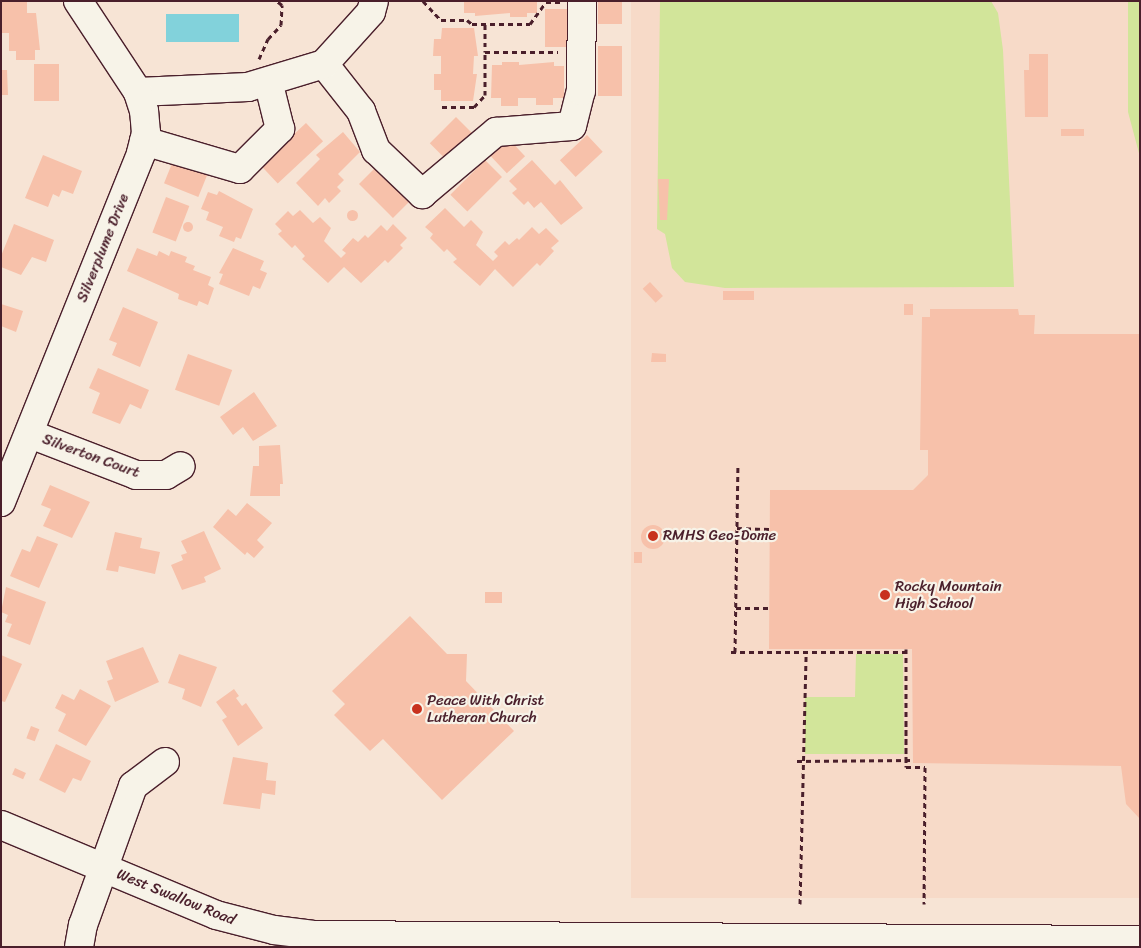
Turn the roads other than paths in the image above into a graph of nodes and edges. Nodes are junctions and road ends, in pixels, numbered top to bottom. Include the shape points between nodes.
1 (78, 1) edge
2 (374, 1) edge
3 (582, 2) edge
4 (324, 64) junction
5 (262, 72) junction
6 (138, 92) junction
7 (144, 141) junction
8 (30, 434) junction
9 (181, 466) dead end
10 (1, 502) edge
11 (165, 762) dead end
12 (1, 825) edge
13 (105, 868) junction
14 (534, 940) edge
15 (1140, 940) edge
16 (312, 941) edge
17 (79, 947) edge

1 - 6 street, Silverplume Drive
2 - 4 street via 371,12
3 - 4 street via 581,91 572,126 496,132 422,194 376,150 361,111
4 - 5 street
5 - 6 street via 248,87
5 - 7 street via 280,129 240,170
6 - 7 street, Silverplume Drive via 144,110
7 - 8 street, Silverplume Drive
8 - 9 street, Silverton Court via 136,475 166,474
8 - 10 street, Silverplume Drive
11 - 13 street via 133,786
12 - 13 street, West Swallow Road
13 - 16 street, West Swallow Road via 216,915
13 - 17 street via 83,925
14 - 15 street, West Swallow Road
14 - 16 street, West Swallow Road

